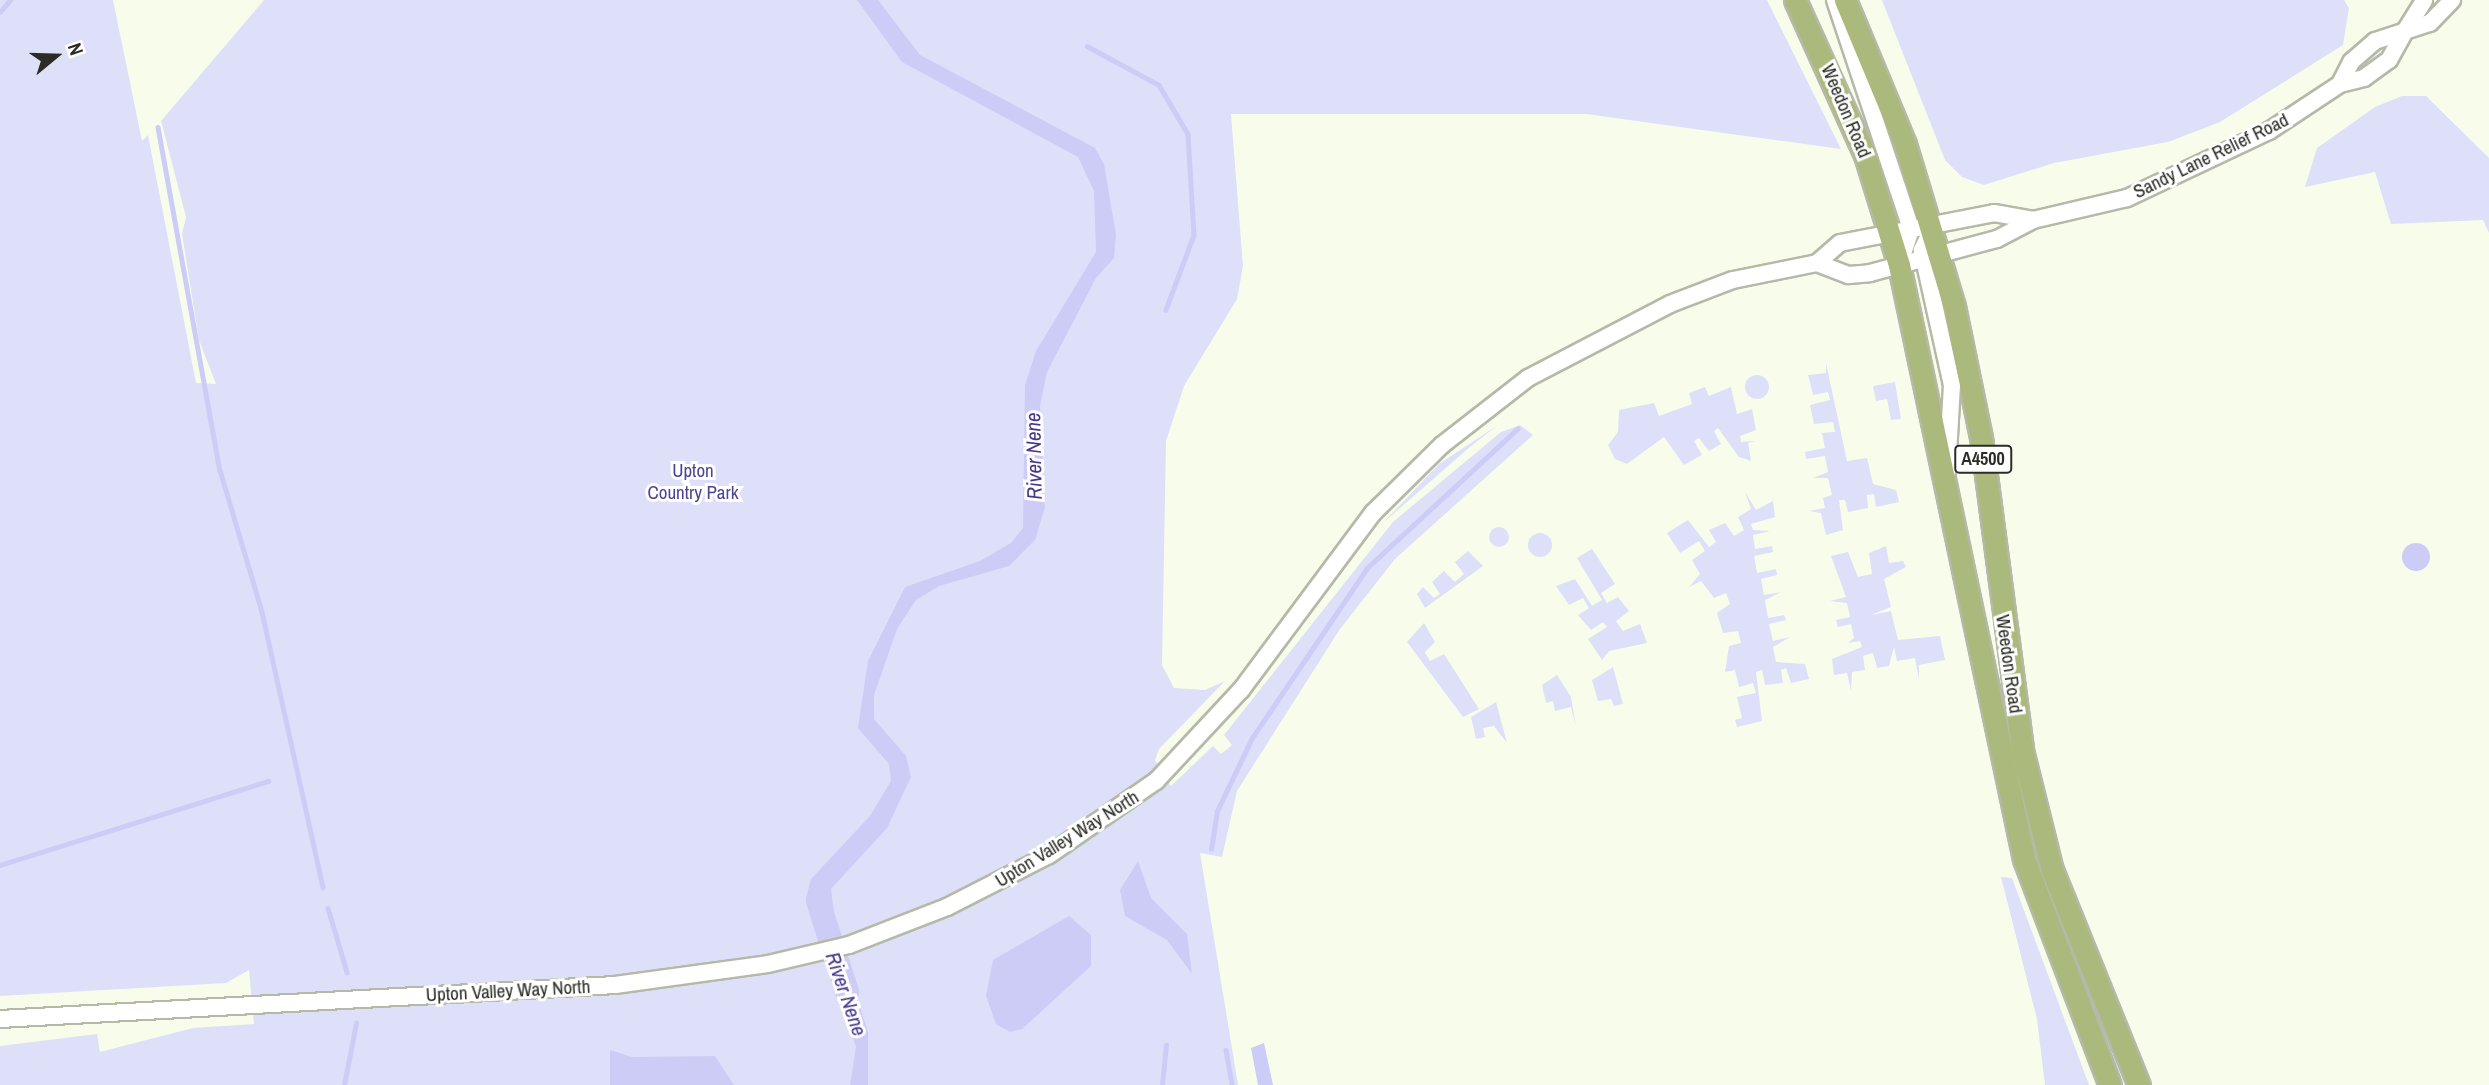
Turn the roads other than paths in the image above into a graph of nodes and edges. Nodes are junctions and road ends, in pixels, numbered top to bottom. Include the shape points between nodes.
1 (1795, 0) edge
2 (1835, 0) edge
3 (1845, 0) edge
4 (2424, 0) edge
5 (2452, 0) edge
6 (2405, 31) junction
7 (2033, 220) junction
8 (1933, 228) junction
9 (1911, 229) junction
10 (1889, 230) junction
11 (1932, 257) junction
12 (1816, 262) junction
13 (1899, 265) junction
14 (1947, 472) junction
15 (0, 1018) edge
16 (2110, 1085) edge
17 (2139, 1085) edge

1 - 10 highway, Weedon Road / A4500 via 1844,101
2 - 9 street, Weedon Road
3 - 8 highway, Weedon Road / A4500
4 - 6 street
5 - 6 street, Sandy Lane Relief Road via 2430,23
6 - 7 street, Sandy Lane Relief Road via 2375,41 2351,62 2340,84 2269,131 2127,198
7 - 8 street, Sandy Lane Relief Road via 1994,213
7 - 11 street, Sandy Lane Relief Road via 1997,239
8 - 9 street, Sandy Lane Relief Road
8 - 11 highway, Weedon Road / A4500
9 - 10 street, Upton Valley Way North
9 - 13 street
10 - 12 street, Upton Valley Way North via 1840,243
10 - 13 highway, Weedon Road / A4500
11 - 13 street, Sandy Lane Relief Road
11 - 14 street, Weedon Road via 1952,385
11 - 17 highway, Weedon Road / A4500 via 1981,437 2023,754 2078,946
12 - 13 street via 1849,275
12 - 15 street, Upton Valley Way North via 1733,280 1670,304 1594,340 1494,403 1373,513 1187,752 1049,855 947,907 849,945 718,971 615,985
13 - 14 highway, Weedon Road / A4500
14 - 16 highway, Weedon Road / A4500 via 2024,859

